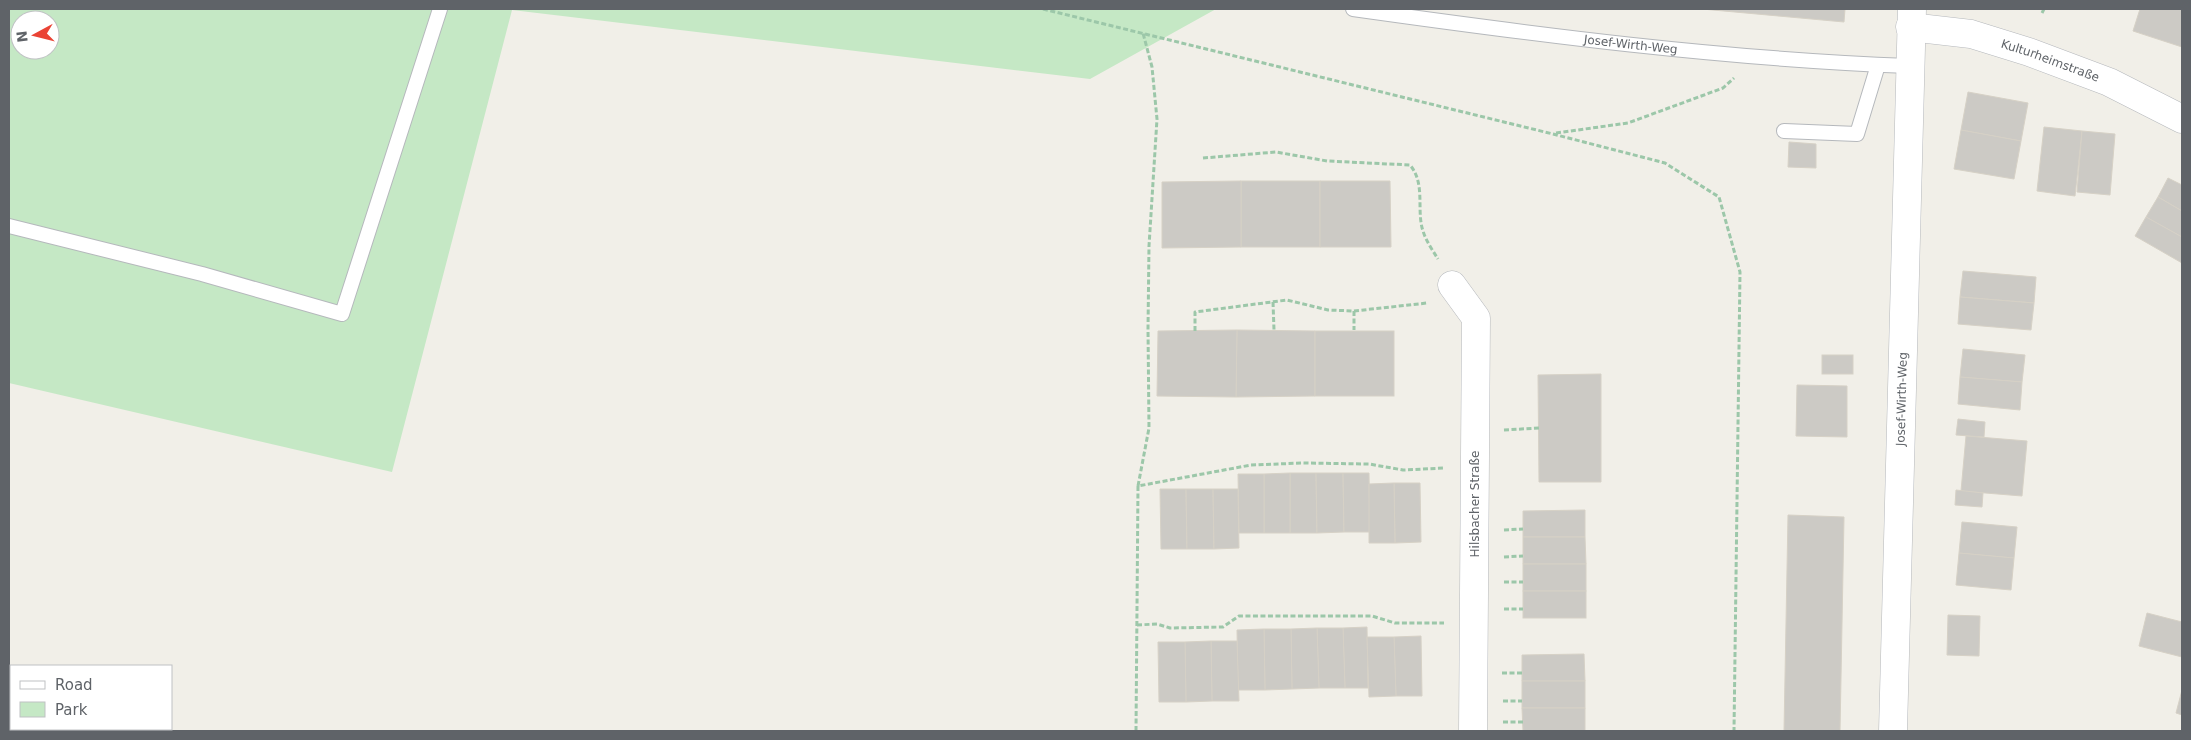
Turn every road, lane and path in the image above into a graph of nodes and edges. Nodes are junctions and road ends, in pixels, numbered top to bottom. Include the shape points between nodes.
1 (440, 9) edge
2 (1043, 9) edge
3 (1353, 9) edge
4 (1911, 18) edge
5 (1144, 33) junction
6 (1758, 58) junction
7 (1878, 65) junction
8 (1909, 66) junction
9 (2182, 119) edge
10 (1784, 131) dead end
11 (1553, 134) junction
12 (1203, 158) dead end
13 (9, 226) edge
14 (1458, 292) junction
15 (1273, 302) junction
16 (1354, 311) junction
17 (1274, 330) dead end
18 (1354, 330) dead end
19 (1195, 331) dead end
20 (1539, 428) dead end
21 (1498, 430) dead end
22 (1475, 467) junction
23 (1138, 486) junction
24 (1523, 529) dead end
25 (1498, 530) dead end
26 (1523, 556) dead end
27 (1498, 557) dead end
28 (1497, 582) dead end
29 (1523, 582) dead end
30 (1498, 609) dead end
31 (1523, 609) dead end
32 (1474, 623) junction
33 (1137, 625) junction
34 (1522, 673) dead end
35 (1497, 674) dead end
36 (1497, 701) dead end
37 (1522, 701) dead end
38 (1522, 722) dead end
39 (1485, 727) edge
40 (1136, 731) edge
41 (1734, 731) edge
42 (1893, 731) edge

1 - 13 lane via 342,314 202,274
2 - 5 path
3 - 6 lane, Josef-Wirth-Weg via 1552,37
4 - 8 street, Josef-Wirth-Weg
4 - 9 street, Kulturheimstraße via 2029,52 2109,82
5 - 11 path
5 - 23 path via 1152,66 1157,119 1149,265 1149,428
6 - 7 lane, Josef-Wirth-Weg
6 - 11 path via 1715,91 1628,123
7 - 8 lane, Josef-Wirth-Weg
7 - 10 lane via 1858,134
8 - 42 street, Josef-Wirth-Weg
11 - 41 path via 1665,163 1719,197 1740,272
12 - 14 path via 1276,152 1327,161 1410,165 1416,172 1420,193 1422,231
14 - 16 path
14 - 22 street, Hilsbacher Straße via 1476,318
15 - 16 path via 1287,300 1328,310
15 - 17 path
15 - 19 path via 1195,312
16 - 18 path
20 - 21 path
22 - 23 path via 1403,470 1369,464 1303,463 1251,466
22 - 32 street, Hilsbacher Straße
23 - 33 path
24 - 25 path
26 - 27 path
28 - 29 path
30 - 31 path
32 - 33 path via 1395,623 1372,616 1239,616 1223,626 1170,628 1157,624
32 - 39 street, Hilsbacher Straße
33 - 40 path
34 - 35 path
36 - 37 path
38 - 39 path

